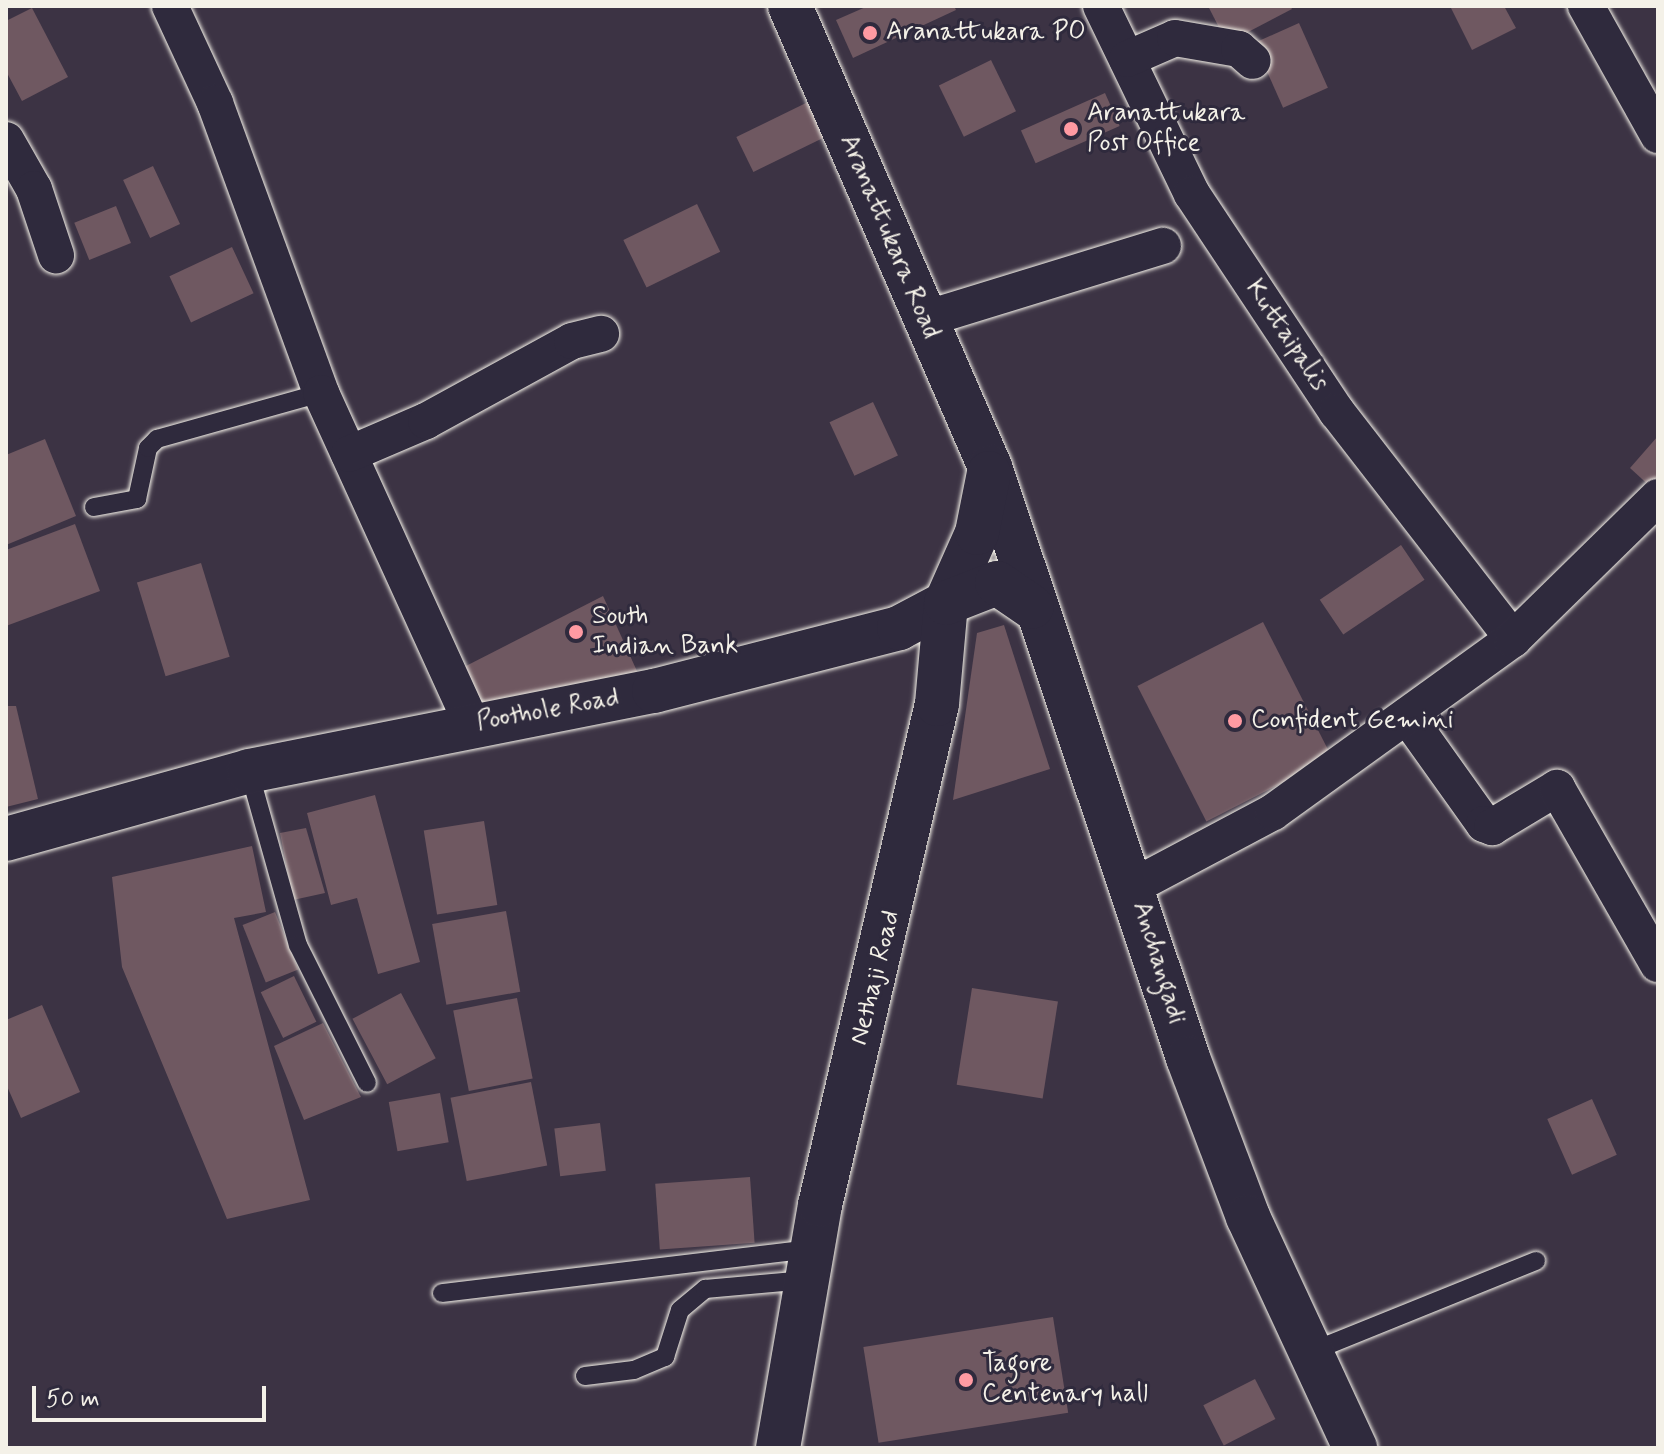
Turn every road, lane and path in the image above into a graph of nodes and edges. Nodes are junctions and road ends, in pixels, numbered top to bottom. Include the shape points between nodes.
1 (170, 6) edge
2 (790, 6) edge
3 (1101, 6) edge
4 (1586, 6) edge
5 (1127, 59) junction
6 (1253, 61) dead end
7 (1658, 135) edge
8 (6, 140) edge
9 (1163, 246) dead end
10 (56, 255) dead end
11 (925, 319) junction
12 (601, 334) dead end
13 (321, 393) junction
14 (349, 454) junction
15 (990, 467) junction
16 (1658, 497) edge
17 (94, 507) dead end
18 (946, 603) junction
19 (1032, 607) junction
20 (1513, 639) junction
21 (1407, 716) junction
22 (472, 725) junction
23 (249, 771) junction
24 (6, 839) edge
25 (1134, 886) junction
26 (1658, 964) edge
27 (367, 1083) dead end
28 (1536, 1261) dead end
29 (810, 1265) junction
30 (442, 1293) dead end
31 (1308, 1353) junction
32 (585, 1376) dead end
33 (778, 1448) edge
34 (1355, 1448) edge

1 - 13 street via 215,103
2 - 11 street, Aranattukara Road
3 - 5 street, Kuttaipalis
4 - 7 street
5 - 6 street via 1175,38 1239,49
5 - 20 street, Kuttaipalis via 1192,194 1328,399
8 - 10 street via 34,189
9 - 11 street
11 - 15 street, Aranattukara Road
12 - 14 street via 572,341 426,421
13 - 14 street
13 - 17 lane via 157,439 148,448 137,499
14 - 22 street
15 - 18 street via 977,533
15 - 19 street, Anchangadi
16 - 20 street
18 - 19 street via 997,583
18 - 22 street, Poothole Road via 850,643 654,691
18 - 29 street, Nethaji Road via 937,704
19 - 25 street, Anchangadi
20 - 21 street
21 - 25 street via 1273,812
21 - 26 street via 1484,824 1492,827 1557,788
22 - 23 street, Poothole Road
23 - 24 street, Poothole Road
23 - 27 lane via 298,945
25 - 31 street, Anchangadi via 1188,1058
28 - 31 lane
29 - 30 lane
29 - 32 lane via 705,1289 680,1310 665,1357 634,1370
29 - 33 street, Nethaji Road
31 - 34 street, Anchangadi

